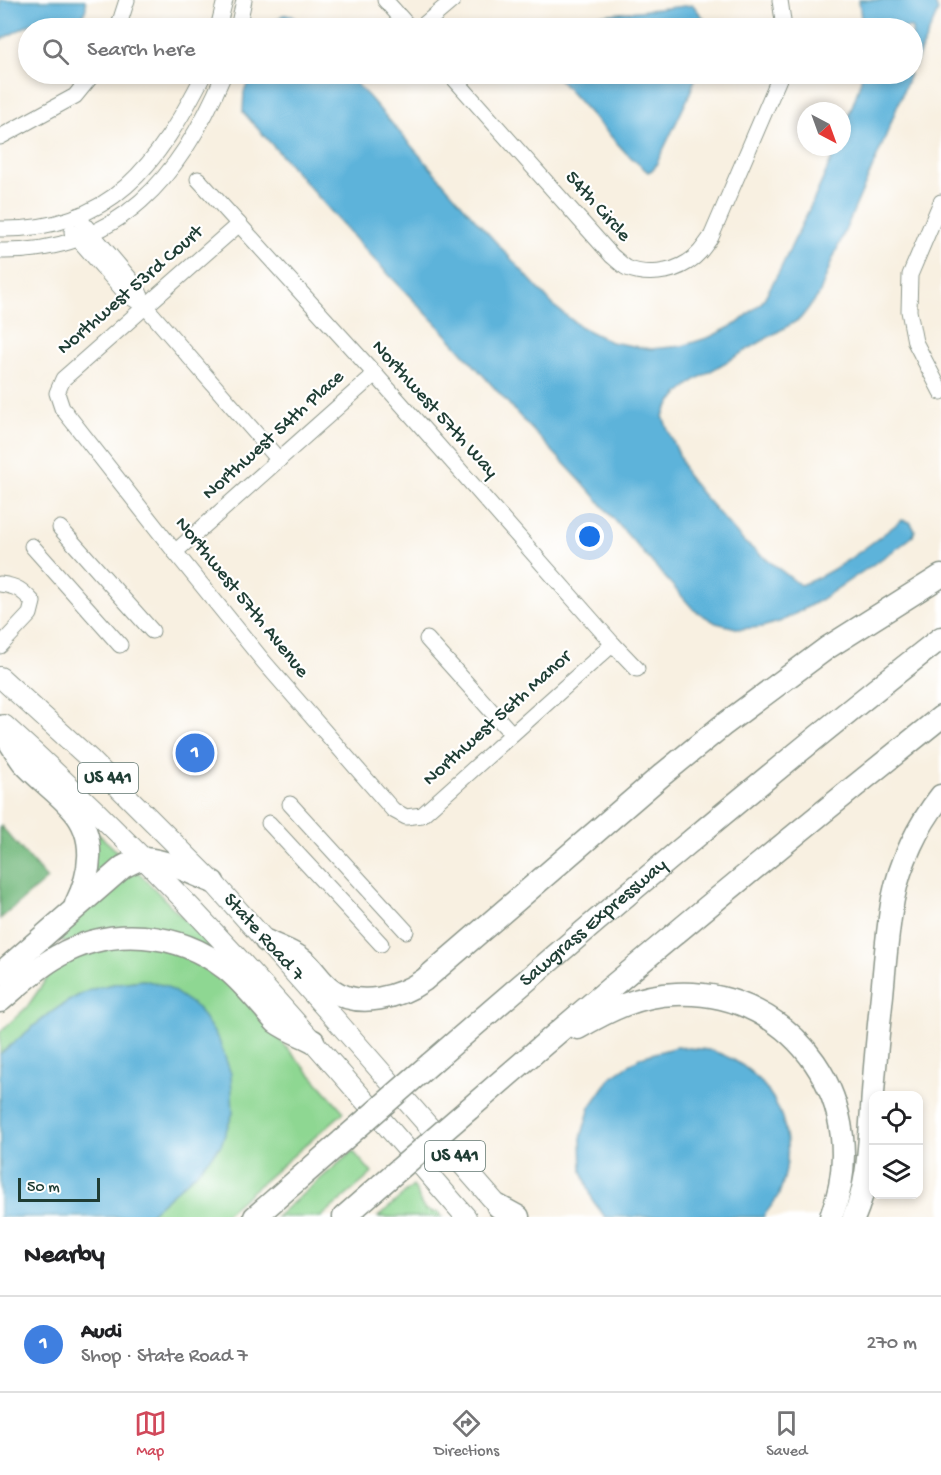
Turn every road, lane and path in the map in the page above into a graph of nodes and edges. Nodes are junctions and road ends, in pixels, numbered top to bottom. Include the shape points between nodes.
1 (127, 0) edge
2 (225, 0) edge
3 (244, 0) edge
4 (385, 0) edge
5 (453, 0) edge
6 (780, 0) edge
7 (121, 18) edge
8 (220, 18) edge
9 (240, 18) edge
10 (401, 18) edge
11 (432, 18) edge
12 (783, 18) edge
13 (85, 84) edge
14 (199, 84) edge
15 (220, 84) edge
16 (459, 84) edge
17 (777, 84) edge
18 (0, 136) edge
19 (198, 179) dead end
20 (941, 202) edge
21 (70, 219) junction
22 (239, 224) junction
23 (0, 230) edge
24 (85, 237) junction
25 (0, 251) edge
26 (145, 306) junction
27 (375, 374) junction
28 (57, 393) joint
29 (941, 393) edge
30 (279, 460) junction
31 (60, 528) dead end
32 (32, 546) dead end
33 (175, 552) junction
34 (941, 576) edge
35 (0, 584) edge
36 (152, 631) dead end
37 (941, 638) edge
38 (427, 639) dead end
39 (613, 644) junction
40 (120, 645) dead end
41 (0, 646) edge
42 (637, 669) dead end
43 (0, 677) edge
44 (941, 717) edge
45 (0, 722) edge
46 (0, 728) edge
47 (512, 734) junction
48 (941, 796) edge
49 (290, 804) dead end
50 (406, 817) joint
51 (269, 823) dead end
52 (143, 859) junction
53 (213, 882) junction
54 (73, 911) junction
55 (406, 931) dead end
56 (266, 941) junction
57 (381, 944) dead end
58 (0, 974) edge
59 (0, 1001) edge
60 (313, 1041) junction
61 (528, 1058) junction
62 (503, 1211) edge
63 (259, 1212) edge
64 (344, 1217) edge
65 (466, 1217) edge
66 (518, 1217) edge
67 (831, 1217) edge
68 (855, 1217) edge

1 - 7 street
2 - 8 street
3 - 9 street
4 - 10 street
5 - 11 street
6 - 12 street
13 - 18 street via 75,96
14 - 21 street via 171,134 132,182 112,198
15 - 24 street via 168,175 133,209
16 - 17 street, 54th Circle via 612,256 639,272 675,268 701,252
19 - 22 street, Northwest 57th Way
20 - 29 street via 910,275 909,311 915,342
21 - 23 street via 42,227
21 - 24 street
22 - 26 street, Northwest 53rd Court
22 - 27 street, Northwest 57th Way
24 - 25 street via 42,249
24 - 26 street via 127,295
26 - 28 street, Northwest 53rd Court via 63,379
26 - 30 street
27 - 30 street, Northwest 54th Place
27 - 39 street, Northwest 57th Way
28 - 33 street, Northwest 57th Avenue via 62,408
30 - 33 street, Northwest 54th Place
31 - 36 street
32 - 40 street
33 - 50 street, Northwest 57th Avenue via 385,801
34 - 56 highway via 827,648 722,726 408,990 370,999 338,994 302,959
35 - 41 street via 23,591 33,602 30,614
37 - 63 highway, Sawgrass Expressway, bridge via 680,850
38 - 47 street
39 - 42 street, Northwest 57th Way
39 - 47 street, Northwest 56th Manor
43 - 53 main road, State Road 7 / US 441 via 91,760
44 - 61 highway
45 - 52 main road, State Road 7 / US 441
46 - 54 highway via 23,762 74,811 86,833 89,870
47 - 50 street, Northwest 56th Manor via 422,815
48 - 68 highway via 911,847 893,897 868,1163
49 - 55 street
51 - 57 street
52 - 53 highway
52 - 54 highway via 123,867
52 - 60 main road, State Road 7 / US 441
53 - 56 main road, State Road 7 / US 441
54 - 58 highway
56 - 62 main road, State Road 7 / US 441
59 - 60 highway via 69,950 95,940 145,937 172,942 215,961 276,1022
60 - 65 main road, State Road 7 / US 441
61 - 64 highway, bridge
61 - 67 highway via 603,1014 650,997 701,995 754,1010 781,1027 804,1049 832,1095 844,1155
62 - 66 highway

